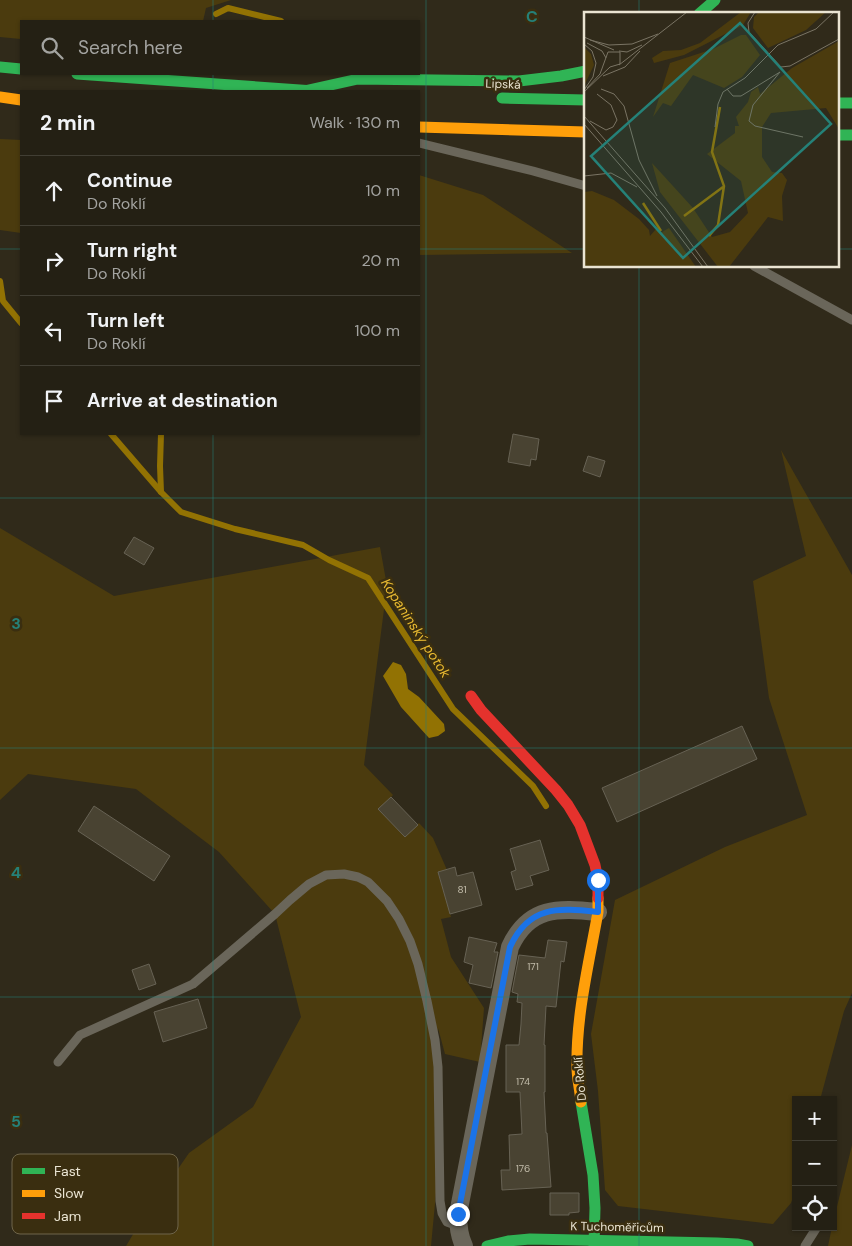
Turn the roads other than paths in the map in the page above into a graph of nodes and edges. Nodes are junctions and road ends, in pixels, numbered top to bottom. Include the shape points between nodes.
1 (715, 0) edge
2 (701, 12) edge
3 (0, 67) edge
4 (20, 69) edge
5 (584, 72) edge
6 (90, 75) edge
7 (291, 90) edge
8 (308, 90) edge
9 (0, 97) edge
10 (495, 98) dead end
11 (20, 100) edge
12 (584, 100) edge
13 (420, 127) edge
14 (584, 132) edge
15 (420, 143) edge
16 (584, 185) edge
17 (758, 268) edge
18 (852, 320) edge
19 (471, 696) dead end
20 (598, 912) junction
21 (58, 1062) dead end
22 (458, 1226) junction
23 (814, 1231) edge
24 (464, 1246) edge
25 (487, 1246) edge
26 (594, 1246) edge
27 (748, 1246) edge
28 (805, 1246) edge

1 - 2 main road
3 - 4 main road
5 - 8 main road via 519,81 358,79
6 - 7 main road
9 - 11 main road
10 - 12 main road, Lipská
13 - 14 main road
15 - 16 lane
17 - 18 lane
19 - 20 main road, Do Roklí via 556,790 580,825 595,865
20 - 22 street via 556,910 542,913 519,931 510,947
20 - 26 main road, Do Roklí via 580,1018 577,1069 593,1174
21 - 22 lane via 80,1035 192,984 309,884 326,875 358,877 368,882 387,901 410,941 418,964 438,1067 440,1201 447,1222
22 - 24 street
23 - 28 lane
25 - 27 main road, K Tuchoměřicům via 519,1240

